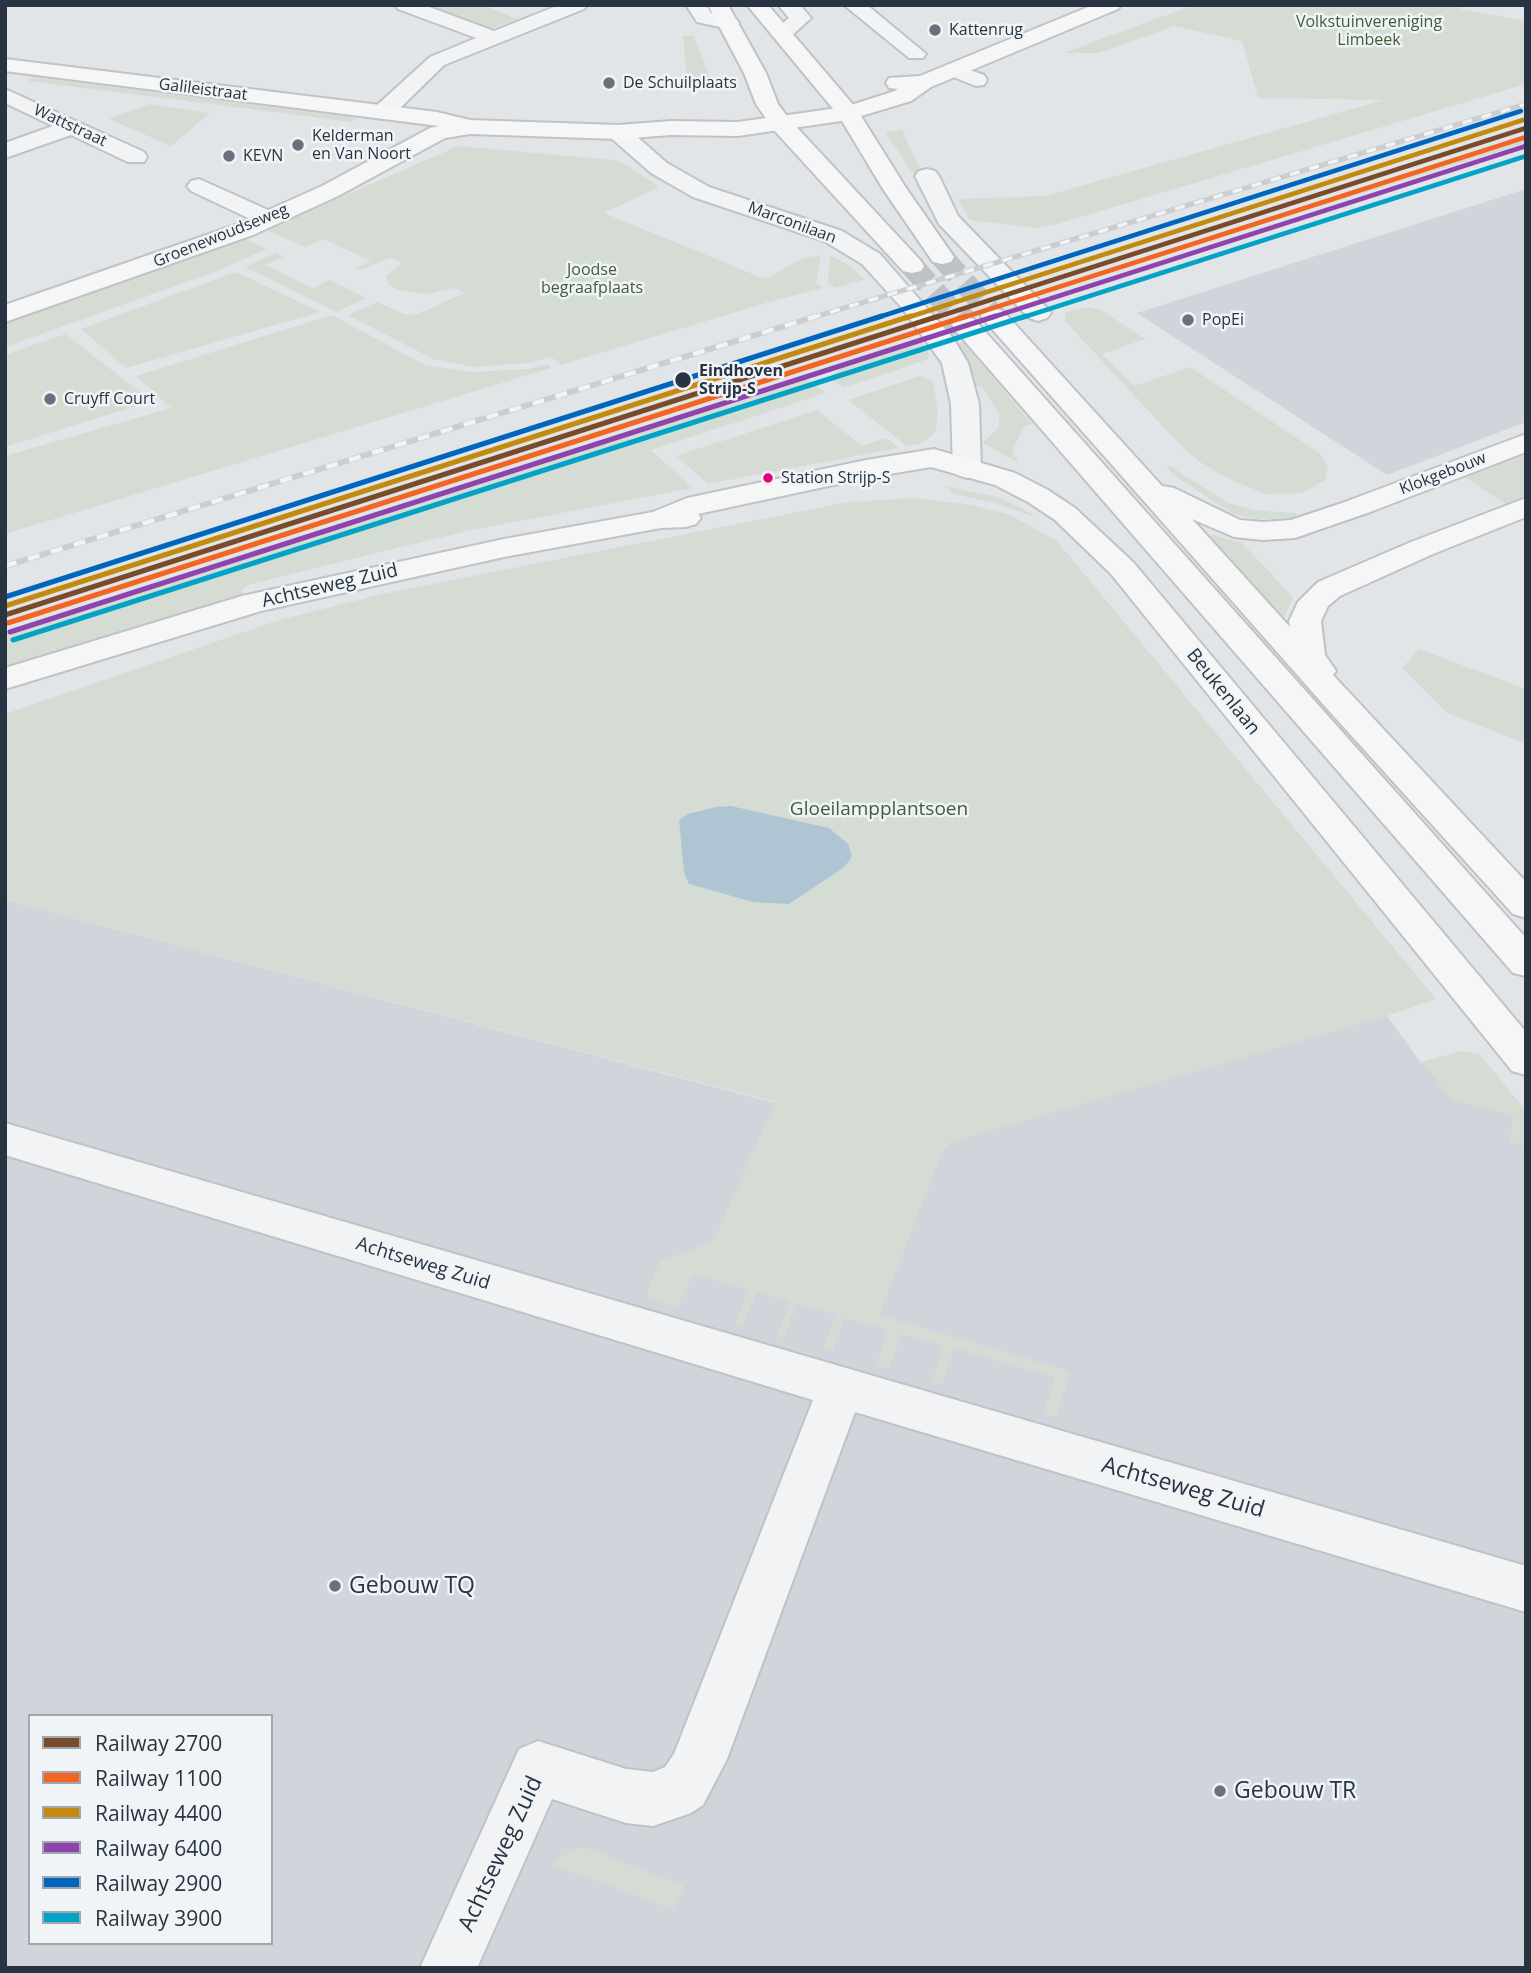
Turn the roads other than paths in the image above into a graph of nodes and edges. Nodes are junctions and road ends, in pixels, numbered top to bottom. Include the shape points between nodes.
1 (405, 5) edge
2 (578, 5) edge
3 (696, 5) edge
4 (757, 5) edge
5 (788, 5) edge
6 (854, 5) edge
7 (1111, 5) edge
8 (508, 9) dead end
9 (723, 14) edge
10 (540, 20) junction
11 (782, 34) junction
12 (495, 38) junction
13 (916, 54) dead end
14 (14, 66) edge
15 (953, 70) junction
16 (976, 80) dead end
17 (5, 82) edge
18 (923, 82) junction
19 (831, 92) junction
20 (5, 95) edge
21 (767, 104) junction
22 (383, 112) junction
23 (848, 113) junction
24 (781, 124) junction
25 (72, 127) junction
26 (470, 127) junction
27 (671, 128) junction
28 (618, 132) junction
29 (428, 136) junction
30 (5, 151) edge
31 (136, 157) dead end
32 (199, 186) dead end
33 (895, 189) junction
34 (269, 219) junction
35 (942, 257) tunnel mouth
36 (912, 266) tunnel mouth
37 (1038, 313) dead end
38 (5, 314) edge
39 (978, 329) junction
40 (1526, 442) edge
41 (963, 469) junction
42 (1144, 483) junction
43 (1526, 507) edge
44 (5, 679) edge
45 (1342, 705) junction
46 (1526, 905) edge
47 (1526, 963) edge
48 (1526, 1060) edge
49 (5, 1139) edge
50 (841, 1388) junction
51 (1526, 1589) edge
52 (448, 1968) edge

1 - 12 street
2 - 10 street
3 - 9 street via 704,18
4 - 11 street
5 - 11 street via 801,18
6 - 13 street
7 - 15 street
8 - 10 street
9 - 21 street
10 - 12 street
11 - 19 street
12 - 22 street via 437,61
14 - 17 street
14 - 22 street, Galileistraat
15 - 16 street
15 - 18 street
18 - 19 street, Galileistraat
18 - 23 street, Galileistraat via 903,96
19 - 21 street, Galileistraat
19 - 23 street
20 - 25 street, Wattstraat
21 - 24 street
21 - 27 street, Galileistraat
22 - 26 street, Galileistraat
22 - 29 street, Galileistraat
23 - 24 street, Galileistraat
23 - 33 street
24 - 27 street, Galileistraat
24 - 36 street
25 - 30 street
25 - 31 street, Wattstraat
26 - 28 street, Galileistraat
26 - 29 street, Galileistraat
27 - 28 street, Galileistraat
28 - 39 street, Marconilaan via 659,168 701,191 833,236 871,259 911,303
29 - 34 street, Groenewoudseweg
32 - 34 street
33 - 35 street
33 - 37 street via 930,185 947,219
34 - 38 street, Groenewoudseweg
39 - 41 street via 960,376 965,404
39 - 42 street
39 - 47 street
40 - 42 street, Klokgebouw via 1295,529 1234,528
41 - 44 street, Achtseweg Zuid via 948,476 898,479 504,548 253,603
41 - 48 street, Beukenlaan via 1005,479 1038,496 1065,514 1122,568
42 - 45 street
43 - 45 street via 1329,589 1314,602 1305,621 1309,655
45 - 46 street
49 - 50 street, Achtseweg Zuid
50 - 51 street, Achtseweg Zuid
50 - 52 street, Achtseweg Zuid via 693,1773 672,1794 653,1799 626,1796 538,1768

